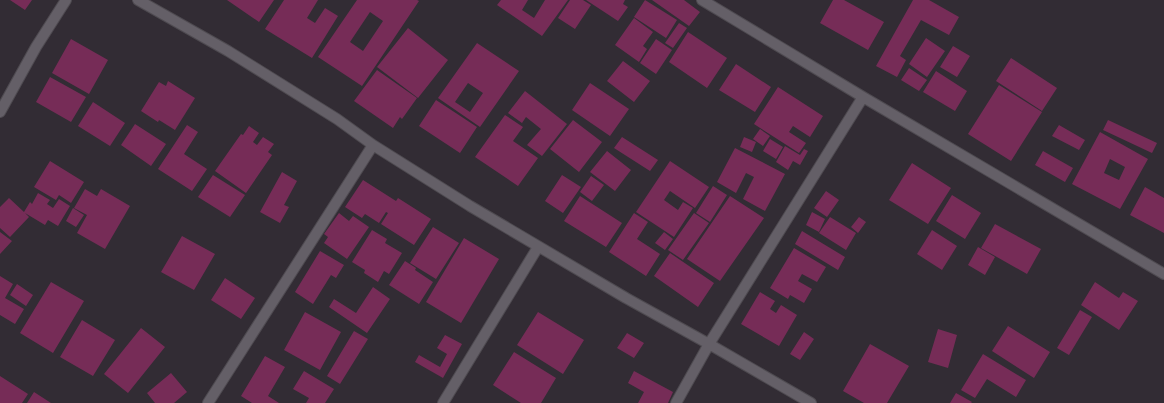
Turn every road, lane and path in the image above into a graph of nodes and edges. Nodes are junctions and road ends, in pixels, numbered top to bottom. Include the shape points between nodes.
1 (66, 0) edge
2 (138, 0) edge
3 (702, 0) edge
4 (863, 96) junction
5 (0, 112) edge
6 (373, 145) junction
7 (538, 247) junction
8 (1164, 274) edge
9 (709, 344) junction
10 (208, 403) edge
11 (443, 403) edge
12 (676, 403) edge
13 (811, 403) edge

1 - 5 street
2 - 6 street via 228,51 337,119
3 - 4 street
4 - 8 street
4 - 9 street
6 - 7 street
6 - 10 street
7 - 9 street
7 - 11 street
9 - 12 street
9 - 13 street

